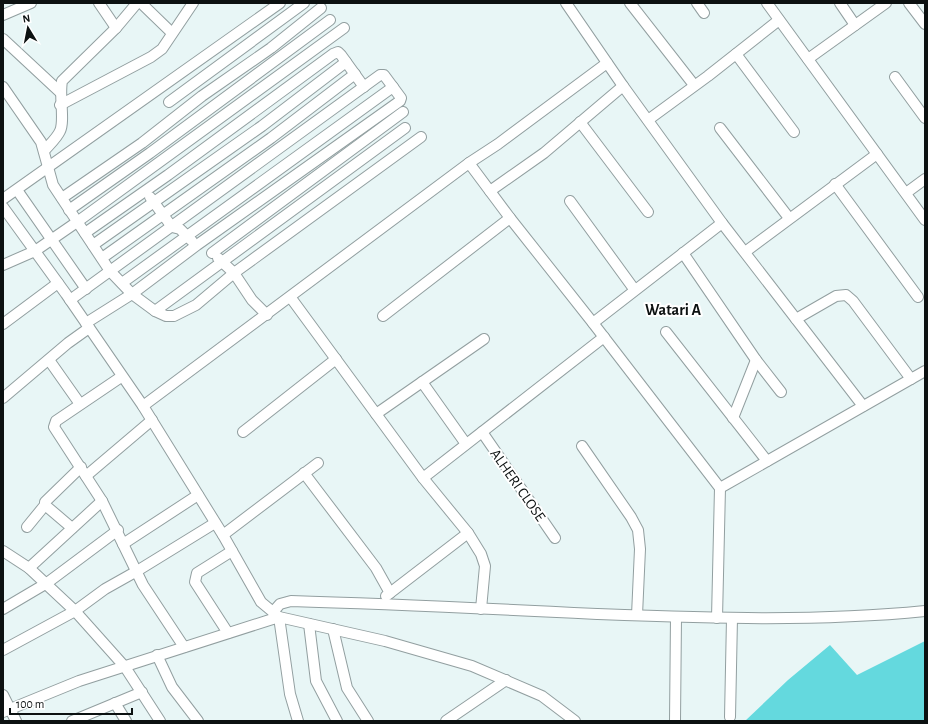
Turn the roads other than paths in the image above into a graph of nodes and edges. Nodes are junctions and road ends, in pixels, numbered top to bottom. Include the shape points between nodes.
1 (31, 3) edge
2 (100, 3) edge
3 (137, 3) edge
4 (141, 3) edge
5 (193, 3) edge
6 (280, 3) edge
7 (304, 3) edge
8 (566, 3) edge
9 (630, 3) edge
10 (697, 3) edge
11 (766, 3) edge
12 (840, 3) edge
13 (886, 3) edge
14 (910, 3) edge
15 (321, 8) dead end
16 (704, 13) dead end
17 (3, 15) edge
18 (330, 20) dead end
19 (779, 20) junction
20 (925, 24) edge
21 (855, 25) junction
22 (116, 28) junction
23 (344, 28) dead end
24 (172, 33) junction
25 (3, 39) edge
26 (271, 48) junction
27 (736, 54) junction
28 (278, 57) junction
29 (808, 59) junction
30 (346, 62) junction
31 (607, 63) junction
32 (287, 68) junction
33 (355, 74) junction
34 (895, 77) dead end
35 (297, 81) junction
36 (694, 85) junction
37 (623, 86) junction
38 (3, 87) edge
39 (364, 87) junction
40 (393, 87) junction
41 (160, 89) junction
42 (60, 92) junction
43 (308, 92) junction
44 (202, 96) junction
45 (169, 102) junction
46 (316, 103) junction
47 (60, 105) junction
48 (211, 107) junction
49 (403, 112) dead end
50 (252, 113) junction
51 (178, 115) junction
52 (220, 118) junction
53 (925, 118) edge
54 (648, 120) junction
55 (580, 122) junction
56 (262, 126) junction
57 (405, 128) dead end
58 (720, 128) dead end
59 (230, 130) junction
60 (794, 132) dead end
61 (421, 137) dead end
62 (271, 138) junction
63 (345, 140) junction
64 (142, 143) junction
65 (279, 148) junction
66 (352, 149) junction
67 (44, 151) junction
68 (150, 153) junction
69 (876, 154) junction
70 (361, 160) junction
71 (469, 163) junction
72 (159, 164) junction
73 (50, 167) junction
74 (371, 174) junction
75 (168, 175) junction
76 (925, 179) edge
77 (835, 184) junction
78 (277, 189) junction
79 (17, 190) junction
80 (490, 190) junction
81 (146, 191) junction
82 (906, 194) junction
83 (62, 198) junction
84 (3, 199) edge
85 (285, 199) junction
86 (570, 200) dead end
87 (154, 202) junction
88 (3, 207) edge
89 (69, 210) junction
90 (294, 211) junction
91 (648, 212) dead end
92 (164, 215) junction
93 (510, 218) junction
94 (789, 218) junction
95 (925, 220) edge
96 (77, 222) junction
97 (303, 223) junction
98 (722, 223) junction
99 (172, 227) junction
100 (85, 233) junction
101 (187, 236) junction
102 (52, 239) junction
103 (93, 245) junction
104 (197, 245) junction
105 (35, 251) junction
106 (745, 252) junction
107 (212, 253) junction
108 (682, 253) junction
109 (102, 258) junction
110 (222, 262) junction
111 (3, 266) edge
112 (110, 271) junction
113 (234, 273) junction
114 (58, 283) junction
115 (122, 283) junction
116 (86, 288) junction
117 (634, 289) junction
118 (132, 294) junction
119 (918, 296) dead end
120 (291, 298) junction
121 (70, 300) junction
122 (155, 311) junction
123 (267, 315) junction
124 (384, 316) dead end
125 (796, 319) junction
126 (593, 323) junction
127 (3, 324) edge
128 (88, 325) junction
129 (666, 332) dead end
130 (604, 337) junction
131 (484, 339) dead end
132 (336, 359) junction
133 (49, 360) junction
134 (756, 360) junction
135 (925, 371) edge
136 (121, 377) junction
137 (911, 379) junction
138 (422, 382) junction
139 (781, 392) dead end
140 (3, 398) edge
141 (80, 404) junction
142 (143, 406) junction
143 (863, 406) junction
144 (376, 414) junction
145 (733, 418) junction
146 (152, 420) junction
147 (243, 432) dead end
148 (482, 432) junction
149 (466, 444) junction
150 (582, 446) dead end
151 (767, 461) junction
152 (318, 463) dead end
153 (83, 471) junction
154 (304, 473) junction
155 (423, 478) junction
156 (720, 488) junction
157 (198, 496) junction
158 (102, 501) junction
159 (45, 505) junction
160 (215, 523) junction
161 (27, 527) dead end
162 (72, 528) junction
163 (118, 530) junction
164 (468, 533) junction
165 (223, 535) junction
166 (555, 538) dead end
167 (123, 544) junction
168 (3, 551) edge
169 (232, 551) junction
170 (30, 568) junction
171 (137, 571) junction
172 (47, 583) junction
173 (390, 593) junction
174 (376, 603) junction
175 (481, 608) junction
176 (3, 610) edge
177 (925, 611) edge
178 (76, 612) junction
179 (276, 615) junction
180 (637, 615) junction
181 (676, 617) junction
182 (717, 618) junction
183 (732, 618) junction
184 (309, 624) junction
185 (333, 629) junction
186 (228, 633) junction
187 (184, 647) junction
188 (3, 650) edge
189 (157, 655) junction
190 (125, 667) junction
191 (506, 680) junction
192 (142, 692) junction
193 (3, 695) edge
194 (115, 703) junction
195 (6, 710) edge
196 (730, 717) dead end
197 (84, 719) edge
198 (16, 721) edge
199 (72, 721) edge
200 (126, 721) edge
201 (160, 721) edge
202 (198, 721) edge
203 (298, 721) edge
204 (336, 721) edge
205 (368, 721) edge
206 (446, 721) edge
207 (575, 721) edge
208 (675, 721) edge

1 - 17 street
2 - 22 street
3 - 22 street
4 - 24 street
5 - 24 street
6 - 41 street
7 - 45 street
8 - 31 street
9 - 36 street
10 - 16 street
11 - 19 street
12 - 21 street
13 - 21 street
14 - 20 street
15 - 26 street
18 - 28 street
19 - 27 street
19 - 29 street
21 - 29 street
22 - 42 street via 62,81
23 - 32 street
24 - 47 street via 162,48 151,57
25 - 42 street
26 - 28 street
26 - 44 street
27 - 36 street
27 - 60 street
28 - 32 street
28 - 48 street
29 - 69 street
30 - 33 street
30 - 35 street via 338,52
30 - 43 street
31 - 37 street
31 - 71 street
32 - 35 street
32 - 52 street
33 - 39 street
33 - 46 street
34 - 53 street
35 - 43 street
35 - 50 street
36 - 54 street
37 - 54 street
37 - 55 street
38 - 67 street via 42,142
39 - 40 street via 382,74
39 - 65 street
40 - 63 street via 400,100
40 - 101 street
41 - 45 street
41 - 73 street
42 - 47 street
43 - 46 street
43 - 56 street
44 - 48 street
44 - 51 street
45 - 51 street
46 - 62 street
47 - 67 street via 63,119 61,131
48 - 52 street
48 - 68 street
49 - 66 street
50 - 56 street
50 - 59 street
51 - 64 street
52 - 59 street
52 - 72 street
54 - 98 street
55 - 80 street via 544,153
55 - 91 street
56 - 62 street
56 - 87 street
57 - 70 street
58 - 94 street
59 - 75 street
61 - 74 street
62 - 65 street
62 - 92 street
63 - 66 street
63 - 78 street
64 - 68 street
64 - 83 street
65 - 99 street
66 - 70 street
66 - 85 street
67 - 73 street
68 - 72 street
68 - 89 street
69 - 77 street
69 - 82 street
70 - 74 street
70 - 90 street
71 - 80 street
71 - 120 street
72 - 75 street
72 - 96 street
73 - 79 street
73 - 83 street via 50,176
74 - 97 street
75 - 81 street
76 - 82 street
77 - 94 street
77 - 119 street
78 - 85 street
78 - 104 street
79 - 84 street
79 - 102 street
80 - 93 street
81 - 87 street
81 - 100 street
82 - 95 street
83 - 89 street
85 - 90 street
85 - 107 street
86 - 117 street
87 - 92 street
87 - 103 street
88 - 105 street
89 - 96 street
90 - 97 street
90 - 110 street
92 - 99 street
92 - 109 street
93 - 124 street
93 - 126 street
94 - 106 street
96 - 100 street
96 - 102 street
97 - 113 street
98 - 106 street
98 - 108 street
99 - 101 street via 180,229
99 - 112 street
100 - 103 street
101 - 104 street
101 - 115 street
102 - 105 street
102 - 116 street
103 - 109 street
104 - 107 street via 206,247
104 - 118 street
105 - 111 street
105 - 114 street
106 - 125 street
107 - 110 street
108 - 117 street
108 - 134 street
109 - 112 street
110 - 113 street
110 - 122 street
112 - 115 street
112 - 116 street
113 - 122 street via 196,305 174,316 166,316
113 - 123 street via 252,300
114 - 121 street
114 - 127 street
115 - 118 street
116 - 121 street
117 - 126 street
118 - 122 street
118 - 128 street
120 - 123 street
120 - 132 street
121 - 128 street
123 - 142 street
125 - 137 street via 836,296 846,296 853,301
125 - 143 street
126 - 130 street
128 - 133 street
128 - 136 street
129 - 145 street
130 - 148 street
130 - 156 street
131 - 138 street
132 - 144 street
132 - 147 street
133 - 140 street
133 - 141 street
134 - 139 street
134 - 145 street
135 - 137 street
136 - 141 street
136 - 142 street
137 - 143 street
138 - 144 street
138 - 149 street
141 - 153 street via 54,423 54,427
142 - 146 street
143 - 151 street
144 - 155 street
145 - 151 street
146 - 153 street
146 - 157 street
148 - 149 street
148 - 166 street, ALHERI CLOSE
149 - 155 street
150 - 180 street via 638,530 640,549
151 - 156 street
152 - 154 street
153 - 158 street
153 - 159 street via 48,498
154 - 165 street
154 - 173 street via 376,568
155 - 164 street
156 - 182 street
157 - 160 street
157 - 167 street
158 - 162 street
158 - 163 street
159 - 161 street
159 - 162 street
160 - 165 street
160 - 171 street
162 - 170 street
163 - 167 street
163 - 172 street
164 - 173 street
164 - 175 street via 485,566
165 - 169 street
167 - 171 street
168 - 170 street
169 - 179 street via 261,602
169 - 186 street via 195,577 195,582
170 - 172 street
171 - 178 street via 105,589
171 - 187 street via 155,604
172 - 176 street
172 - 178 street
173 - 174 street
174 - 175 street
174 - 179 street via 292,601 280,604
175 - 180 street
177 - 183 street via 873,616
178 - 188 street
178 - 190 street
179 - 184 street
179 - 186 street
179 - 203 street via 290,694
180 - 181 street
181 - 182 street
181 - 208 street
182 - 183 street
183 - 196 street
184 - 185 street
184 - 204 street via 316,681
185 - 191 street via 386,641 472,666
185 - 205 street via 347,688
186 - 187 street
187 - 189 street
189 - 190 street
189 - 202 street via 172,687
190 - 192 street
190 - 195 street via 79,681
191 - 206 street
191 - 207 street via 542,696
192 - 194 street
192 - 201 street
193 - 195 street
194 - 197 street
194 - 200 street
195 - 198 street
197 - 199 street

